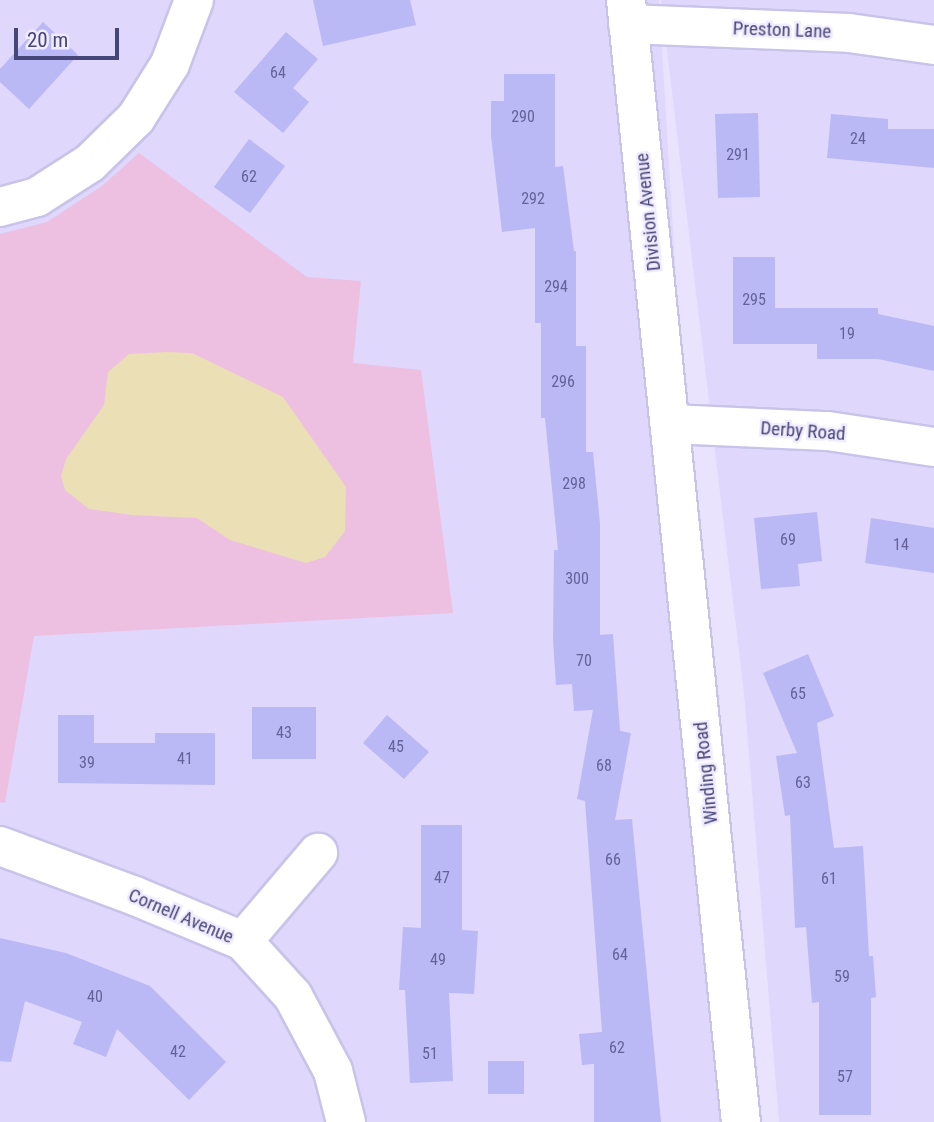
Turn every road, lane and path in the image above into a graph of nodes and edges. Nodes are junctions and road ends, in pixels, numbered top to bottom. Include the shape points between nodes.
1 (194, 0) edge
2 (627, 12) edge
3 (934, 45) edge
4 (0, 207) edge
5 (671, 424) junction
6 (934, 447) edge
7 (0, 846) edge
8 (318, 853) dead end
9 (243, 941) junction
10 (346, 1122) edge
11 (741, 1122) edge

1 - 4 street via 170,64 136,118 90,163 48,191
2 - 3 street, Preston Lane
2 - 5 street, Division Avenue
5 - 6 street, Derby Road via 828,431
5 - 11 street, Winding Road
7 - 9 street, Cornell Avenue
8 - 9 street
9 - 10 street, Cornell Avenue via 293,996 333,1070

